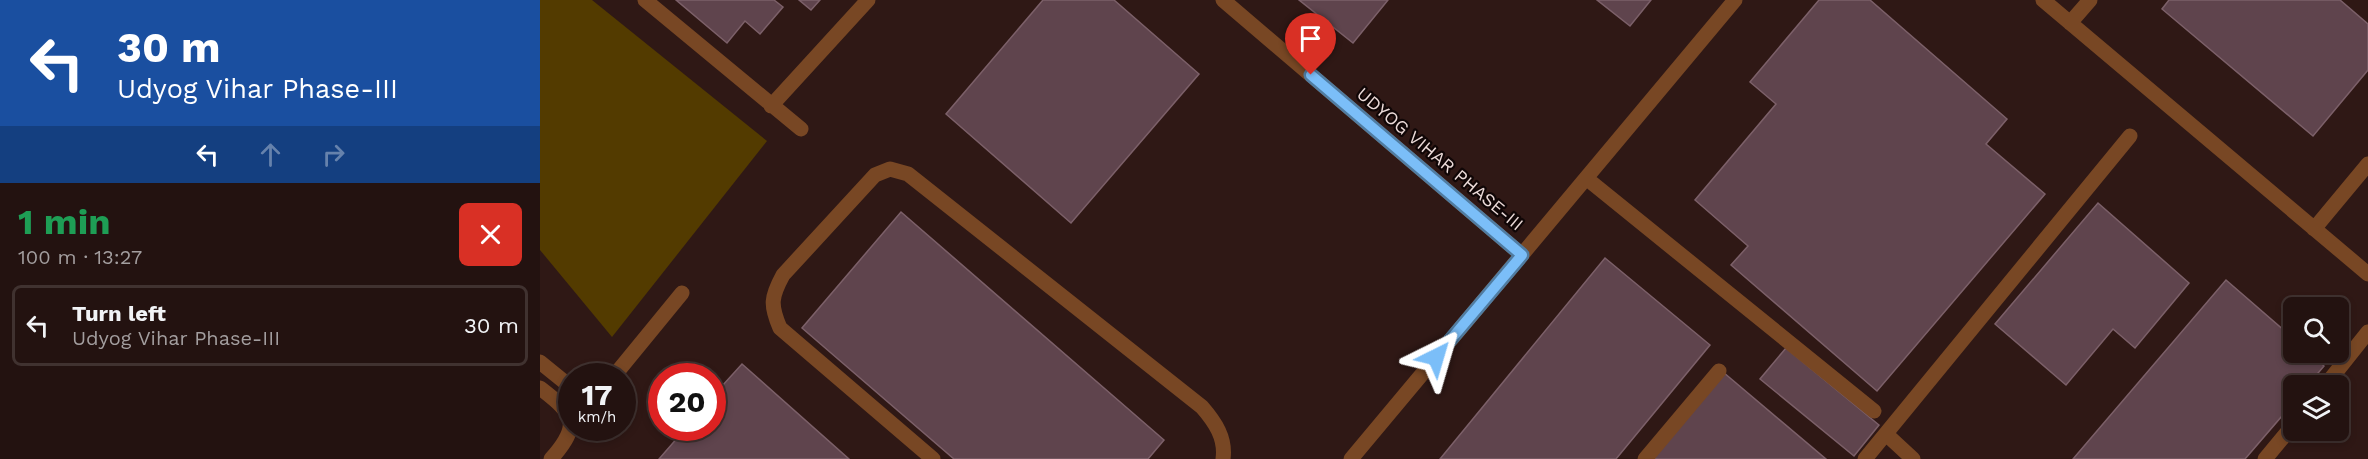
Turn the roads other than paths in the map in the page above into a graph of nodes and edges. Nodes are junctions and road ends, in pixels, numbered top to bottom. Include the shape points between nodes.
1 (645, 0) edge
2 (868, 0) edge
3 (1223, 0) edge
4 (1735, 0) edge
5 (2043, 0) edge
6 (2090, 0) edge
7 (2070, 23) junction
8 (771, 106) junction
9 (801, 129) dead end
10 (2130, 136) dead end
11 (2368, 164) edge
12 (1586, 178) junction
13 (2314, 229) junction
14 (1522, 255) junction
15 (2368, 274) edge
16 (682, 293) dead end
17 (2368, 332) edge
18 (540, 362) edge
19 (625, 363) edge
20 (1719, 371) dead end
21 (2334, 375) edge
22 (558, 377) edge
23 (540, 388) edge
24 (1874, 411) dead end
25 (1887, 434) junction
26 (2283, 437) edge
27 (551, 459) edge
28 (933, 459) edge
29 (1222, 459) edge
30 (1351, 459) edge
31 (1645, 459) edge
32 (1865, 459) edge
33 (1913, 459) edge
34 (2265, 459) edge

1 - 8 lane
2 - 8 lane
3 - 14 lane, UDYOG VIHAR PHASE-III
4 - 12 lane
5 - 7 lane
6 - 7 lane
7 - 13 lane
8 - 9 lane
10 - 25 lane
11 - 13 lane
12 - 14 lane
12 - 24 lane
13 - 15 lane
14 - 30 lane
16 - 19 lane
17 - 21 lane
18 - 22 lane
20 - 31 lane
23 - 27 lane via 564,406 571,425 566,442
25 - 32 lane
25 - 33 lane
26 - 34 lane
28 - 29 lane via 780,328 772,309 774,292 783,275 875,175 890,169 908,174 1202,407 1217,425 1224,449

